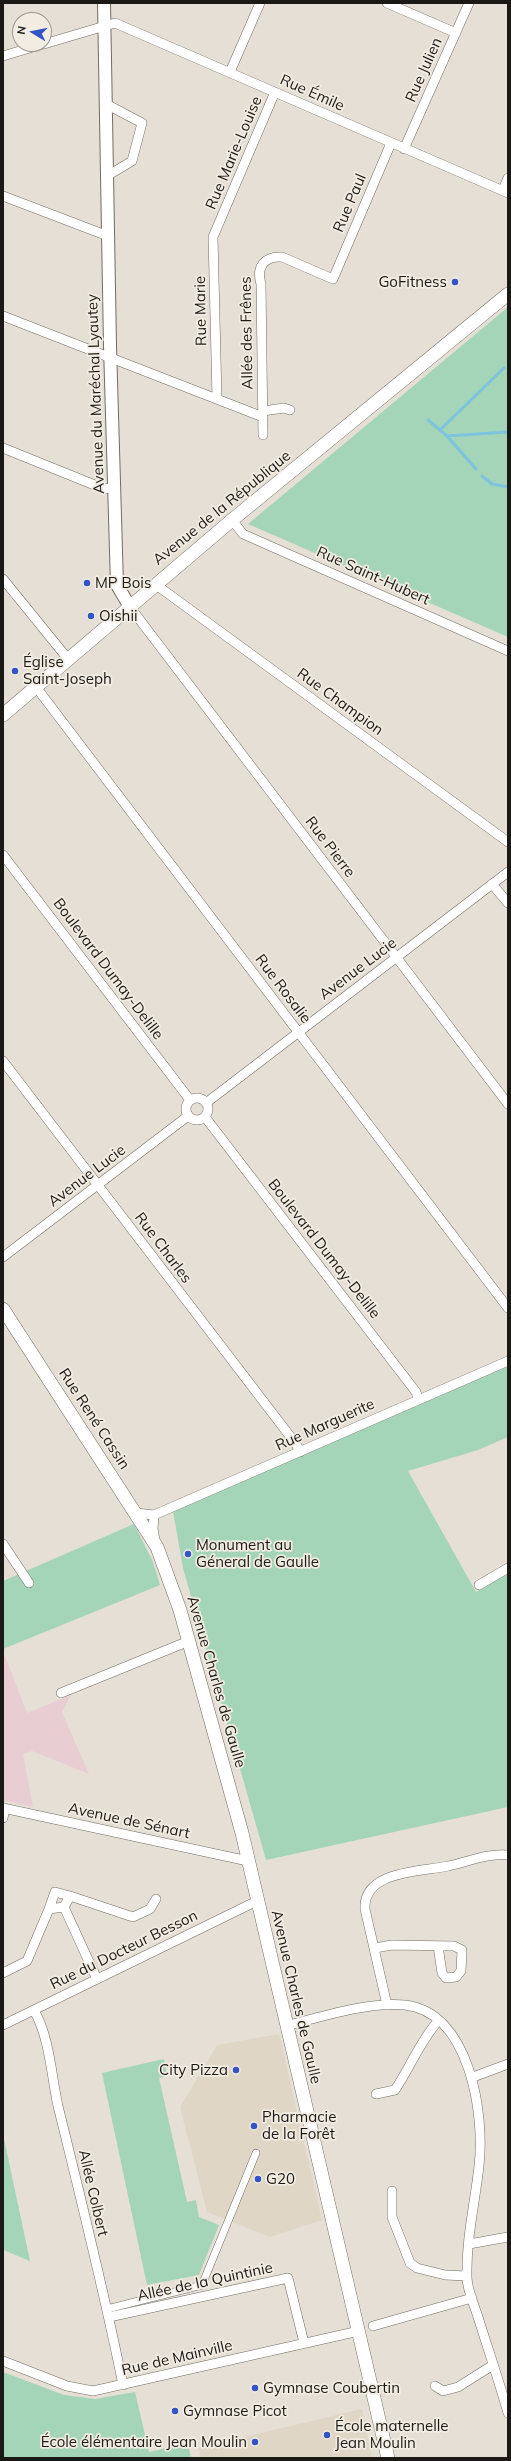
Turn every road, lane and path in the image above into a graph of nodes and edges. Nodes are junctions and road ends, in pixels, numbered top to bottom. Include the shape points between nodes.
1 (104, 3) edge
2 (260, 3) edge
3 (387, 3) edge
4 (469, 3) edge
5 (105, 25) junction
6 (456, 33) junction
7 (52, 41) edge
8 (16, 52) edge
9 (3, 56) edge
10 (230, 72) junction
11 (275, 92) junction
12 (106, 104) junction
13 (392, 143) junction
14 (404, 148) junction
15 (107, 176) junction
16 (508, 178) edge
17 (506, 192) edge
18 (3, 196) edge
19 (218, 226) joint
20 (108, 236) junction
21 (334, 275) joint
22 (508, 294) edge
23 (3, 316) edge
24 (111, 358) junction
25 (217, 398) junction
26 (290, 410) dead end
27 (263, 414) junction
28 (263, 435) dead end
29 (3, 448) edge
30 (115, 490) junction
31 (232, 520) junction
32 (3, 579) edge
33 (155, 584) junction
34 (130, 607) junction
35 (508, 651) edge
36 (68, 659) junction
37 (36, 687) junction
38 (3, 715) edge
39 (508, 842) edge
40 (3, 855) edge
41 (508, 872) edge
42 (492, 884) junction
43 (508, 903) edge
44 (396, 957) junction
45 (299, 1032) junction
46 (3, 1061) edge
47 (190, 1100) junction
48 (206, 1103) junction
49 (508, 1104) edge
50 (188, 1116) junction
51 (205, 1117) junction
52 (98, 1186) junction
53 (3, 1257) edge
54 (508, 1308) edge
55 (5, 1315) edge
56 (508, 1361) edge
57 (418, 1399) junction
58 (300, 1452) junction
59 (136, 1513) junction
60 (154, 1515) junction
61 (3, 1544) edge
62 (157, 1547) junction
63 (508, 1568) edge
64 (29, 1583) dead end
65 (478, 1584) dead end
66 (189, 1641) junction
67 (61, 1693) dead end
68 (4, 1808) edge
69 (3, 1818) edge
70 (508, 1855) edge
71 (248, 1861) junction
72 (70, 1896) junction
73 (156, 1899) dead end
74 (257, 1901) junction
75 (64, 1907) junction
76 (48, 1909) junction
77 (438, 1946) dead end
78 (375, 1948) junction
79 (3, 1973) edge
80 (97, 1979) junction
81 (387, 2005) junction
82 (34, 2010) junction
83 (438, 2021) junction
84 (3, 2024) edge
85 (286, 2026) junction
86 (508, 2064) edge
87 (473, 2077) junction
88 (376, 2094) dead end
89 (256, 2153) dead end
90 (392, 2190) dead end
91 (508, 2237) edge
92 (469, 2244) junction
93 (467, 2276) junction
94 (472, 2298) junction
95 (108, 2313) junction
96 (373, 2326) dead end
97 (359, 2331) junction
98 (304, 2343) junction
99 (3, 2361) edge
100 (493, 2365) junction
101 (123, 2385) junction
102 (435, 2386) dead end
103 (508, 2413) edge
104 (388, 2458) edge

1 - 5 street, Avenue du Maréchal Lyautey
2 - 10 street
3 - 6 street
4 - 6 street, Rue Julien
5 - 7 street
5 - 10 street, Rue Émile via 115,23
5 - 12 street, Avenue du Maréchal Lyautey
6 - 14 street, Rue Julien
8 - 9 street
10 - 11 street, Rue Émile
11 - 13 street, Rue Émile
11 - 19 street, Rue Marie-Louise
12 - 15 street, Avenue du Maréchal Lyautey
12 - 15 street via 142,123 132,161
13 - 14 street, Rue Émile
13 - 21 street, Rue Paul
14 - 17 street, Rue Émile
15 - 20 street, Avenue du Maréchal Lyautey
16 - 17 street
18 - 20 street
19 - 25 street, Rue Marie via 213,237
20 - 24 street, Avenue du Maréchal Lyautey
21 - 27 street, Allée des Frênes via 333,279 282,257 273,257 260,267 258,276
22 - 31 main road, Avenue de la République
23 - 24 street
24 - 25 street
24 - 30 street, Avenue du Maréchal Lyautey
25 - 27 street
26 - 27 street via 284,408
27 - 28 street, Allée des Frênes
29 - 30 street via 102,488
30 - 34 street, Avenue du Maréchal Lyautey via 118,585
31 - 33 main road, Avenue de la République
31 - 35 street, Rue Saint-Hubert via 243,534
32 - 36 street
33 - 34 main road, Avenue de la République
33 - 39 street, Rue Champion
34 - 36 main road, Avenue de la République
34 - 44 street, Rue Pierre
36 - 37 main road, Avenue de la République
37 - 38 main road, Avenue de la République
37 - 45 street, Rue Rosalie
40 - 47 street, Boulevard Dumay-Delille
41 - 42 street, Avenue Lucie
42 - 43 street
42 - 44 street, Avenue Lucie
44 - 45 street, Avenue Lucie
44 - 49 street, Rue Pierre
45 - 48 street, Avenue Lucie
45 - 54 street, Rue Rosalie
46 - 52 street, Rue Charles
47 - 48 street via 201,1098
47 - 50 street via 186,1106
48 - 51 street via 208,1109
50 - 51 street via 195,1120
50 - 52 street, Avenue Lucie
51 - 57 street, Boulevard Dumay-Delille via 416,1392
52 - 53 street, Avenue Lucie
52 - 58 street, Rue Charles
55 - 59 main road, Rue René Cassin
56 - 57 street, Rue Marguerite
57 - 58 street, Rue Marguerite
58 - 60 street, Rue Marguerite
59 - 60 street, Rue Marguerite
59 - 62 main road, Rue René Cassin
60 - 62 street via 153,1529
61 - 64 street
62 - 66 main road, Avenue Charles de Gaulle
63 - 65 street
66 - 67 street
66 - 71 main road, Avenue Charles de Gaulle
68 - 69 street
68 - 71 street, Avenue de Sénart
70 - 78 street via 496,1854 448,1866 397,1874 378,1883 365,1901
71 - 74 main road, Avenue Charles de Gaulle
72 - 73 street via 133,1917 150,1909
72 - 75 street
72 - 76 street via 55,1892
74 - 80 street, Rue du Docteur Besson
74 - 85 main road, Avenue Charles de Gaulle
75 - 76 street
75 - 80 street
76 - 79 street via 27,1961
77 - 78 street via 392,1945
78 - 81 street
80 - 82 street, Rue du Docteur Besson
81 - 83 street via 405,2005 424,2010
81 - 85 street via 348,2011
82 - 84 street, Rue du Docteur Besson
82 - 95 street, Allée Colbert via 42,2024 55,2094
83 - 87 street via 452,2036
83 - 88 street via 423,2038 395,2090
85 - 97 main road, Avenue Charles de Gaulle
86 - 87 street
87 - 92 street via 480,2165 469,2224
89 - 95 street via 202,2285
90 - 93 street via 392,2217 410,2263 417,2268 445,2275
91 - 92 street
92 - 93 street
93 - 94 street
94 - 96 street
94 - 100 street
95 - 98 street, Allée de la Quintinie via 288,2278
95 - 101 street, Allée Colbert
97 - 98 street, Rue de Mainville
97 - 104 main road, Avenue Charles de Gaulle
98 - 101 street, Rue de Mainville
99 - 101 street, Rue de Mainville via 67,2386 86,2390
100 - 102 street via 458,2387 443,2391
100 - 103 street

